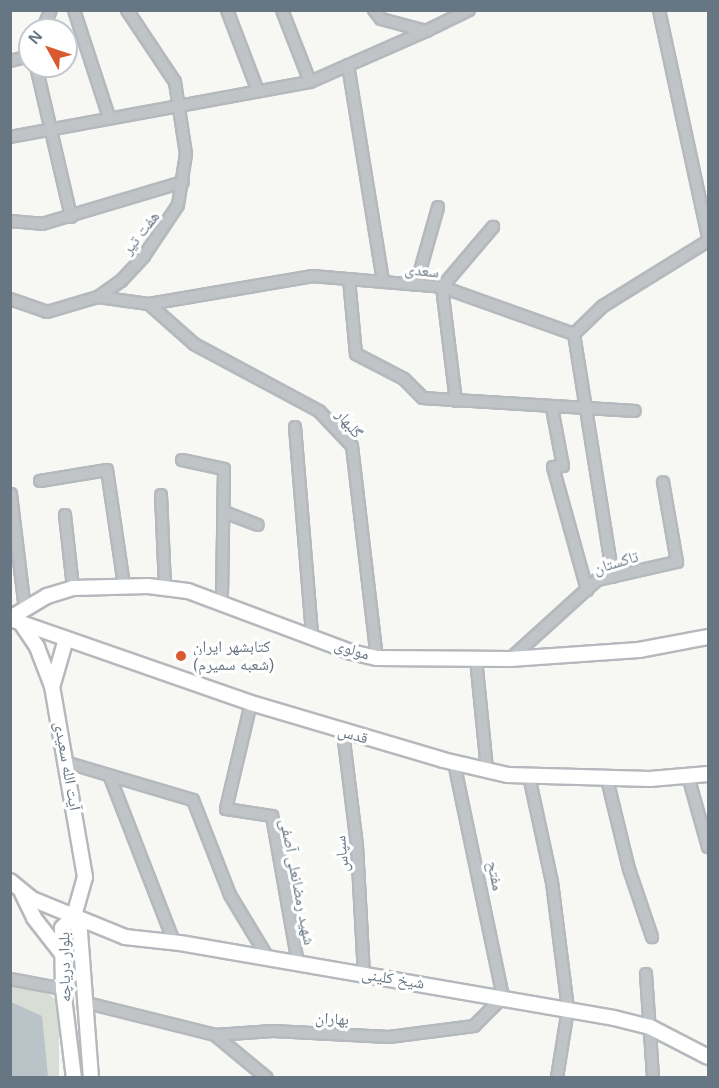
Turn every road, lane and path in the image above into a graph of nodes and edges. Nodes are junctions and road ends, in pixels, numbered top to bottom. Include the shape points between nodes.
1 (74, 10) edge
2 (127, 10) edge
3 (227, 10) edge
4 (282, 10) edge
5 (374, 10) edge
6 (469, 10) edge
7 (659, 10) edge
8 (426, 31) junction
9 (348, 65) junction
10 (39, 78) edge
11 (310, 82) junction
12 (258, 91) junction
13 (178, 104) junction
14 (109, 117) junction
15 (53, 128) junction
16 (10, 137) edge
17 (183, 182) junction
18 (438, 207) dead end
19 (71, 217) junction
20 (10, 220) edge
21 (493, 227) dead end
22 (708, 239) edge
23 (348, 279) junction
24 (383, 282) junction
25 (416, 285) junction
26 (442, 287) junction
27 (98, 297) junction
28 (10, 299) edge
29 (149, 304) junction
30 (574, 334) junction
31 (456, 401) junction
32 (552, 408) junction
33 (588, 411) junction
34 (635, 411) dead end
35 (295, 427) dead end
36 (182, 459) dead end
37 (40, 481) dead end
38 (663, 482) dead end
39 (11, 494) edge
40 (161, 495) dead end
41 (224, 512) junction
42 (65, 515) dead end
43 (258, 525) dead end
44 (613, 577) junction
45 (124, 585) junction
46 (73, 588) junction
47 (165, 588) junction
48 (587, 590) junction
49 (222, 603) junction
50 (17, 618) edge
51 (312, 636) junction
52 (708, 637) edge
53 (66, 639) junction
54 (376, 658) junction
55 (476, 659) junction
56 (510, 659) junction
57 (52, 686) junction
58 (251, 703) junction
59 (343, 732) junction
60 (68, 763) junction
61 (454, 763) junction
62 (487, 770) junction
63 (708, 774) edge
64 (529, 776) junction
65 (688, 776) junction
66 (110, 777) junction
67 (607, 779) junction
68 (708, 847) edge
69 (15, 885) edge
70 (74, 916) junction
71 (652, 937) dead end
72 (174, 942) junction
73 (63, 954) junction
74 (268, 958) junction
75 (298, 963) junction
76 (364, 974) junction
77 (646, 974) dead end
78 (10, 979) edge
79 (63, 989) junction
80 (502, 997) junction
81 (83, 1002) junction
82 (568, 1009) junction
83 (650, 1027) junction
84 (215, 1035) junction
85 (708, 1057) edge
86 (74, 1077) edge
87 (91, 1077) edge
88 (267, 1077) edge
89 (557, 1077) edge
90 (653, 1077) edge

1 - 14 street
2 - 13 street, هفت تیر via 174,82
3 - 12 street
4 - 11 street
5 - 8 street via 381,19
6 - 8 street
7 - 22 street
8 - 9 street
9 - 11 street
9 - 24 street
10 - 15 street
11 - 12 street
12 - 13 street
13 - 14 street
13 - 17 street, هفت تیر via 186,154
14 - 15 street
15 - 16 street
15 - 19 street
17 - 19 street
17 - 27 street, هفت تیر via 171,221 121,281
18 - 25 street
19 - 20 street via 42,224
21 - 26 street
22 - 30 street via 603,306
23 - 24 street, سعدی
23 - 29 street, سعدی via 312,276
23 - 31 street via 356,354 404,379 423,398
24 - 25 street, سعدی
25 - 26 street, سعدی
26 - 30 street, سعدی
26 - 31 street
27 - 28 street, هفت تیر via 47,312
27 - 29 street, سعدی
29 - 54 street, گلبهار via 194,344 319,411 352,446
30 - 33 street
31 - 32 street
32 - 33 street
32 - 48 street via 563,466 553,467
33 - 34 street
33 - 44 street
35 - 51 street
36 - 41 street via 224,469
37 - 45 street via 107,470
38 - 44 street, تاکستان via 677,562
39 - 50 street
40 - 47 street
41 - 43 street
41 - 49 street
42 - 46 street
44 - 48 street, تاکستان via 597,580
45 - 46 street, مولوی
45 - 47 street, مولوی
46 - 50 street, مولوی via 47,596
47 - 49 street, مولوی
48 - 56 street, تاکستان
49 - 51 street, مولوی
50 - 53 street, قدس
50 - 57 street, آیت الله سعیدی via 37,647
51 - 54 street, مولوی
52 - 56 street, مولوی via 639,650
53 - 57 street
53 - 58 street, قدس
54 - 55 street, مولوی
55 - 56 street, مولوی
55 - 62 street
57 - 60 street, آیت الله سعیدی
58 - 59 street, قدس
58 - 75 street, شهید رمضانعلی آصفی via 226,809 272,816
59 - 61 street, قدس
59 - 76 street, سپاس via 357,846
60 - 66 street
60 - 70 street, آیت الله سعیدی via 85,877
61 - 62 street, قدس
61 - 80 street, مفتح
62 - 64 street, قدس
63 - 65 street, قدس
64 - 67 street, قدس
64 - 82 street via 552,882
65 - 67 street, قدس
65 - 68 street
66 - 72 street
66 - 74 street via 193,800 230,895
67 - 71 street via 629,869
69 - 70 street, شیخ کلینی via 32,899
69 - 73 street via 34,918
70 - 72 street, شیخ کلینی via 125,937
70 - 73 street, بلوار دریاچه via 62,928
70 - 81 street, بلوار دریاچه via 80,932
72 - 74 street, شیخ کلینی
73 - 79 street, بلوار دریاچه
74 - 75 street, شیخ کلینی
75 - 76 street, شیخ کلینی
76 - 80 street, شیخ کلینی
77 - 83 street
78 - 79 street
79 - 86 street, بلوار دریاچه
80 - 82 street, شیخ کلینی
80 - 84 street, بهاران via 474,1026 388,1037 273,1031
81 - 84 street
81 - 87 street, بلوار دریاچه
82 - 83 street, شیخ کلینی
82 - 89 street
83 - 85 street, شیخ کلینی
83 - 90 street
84 - 88 street

